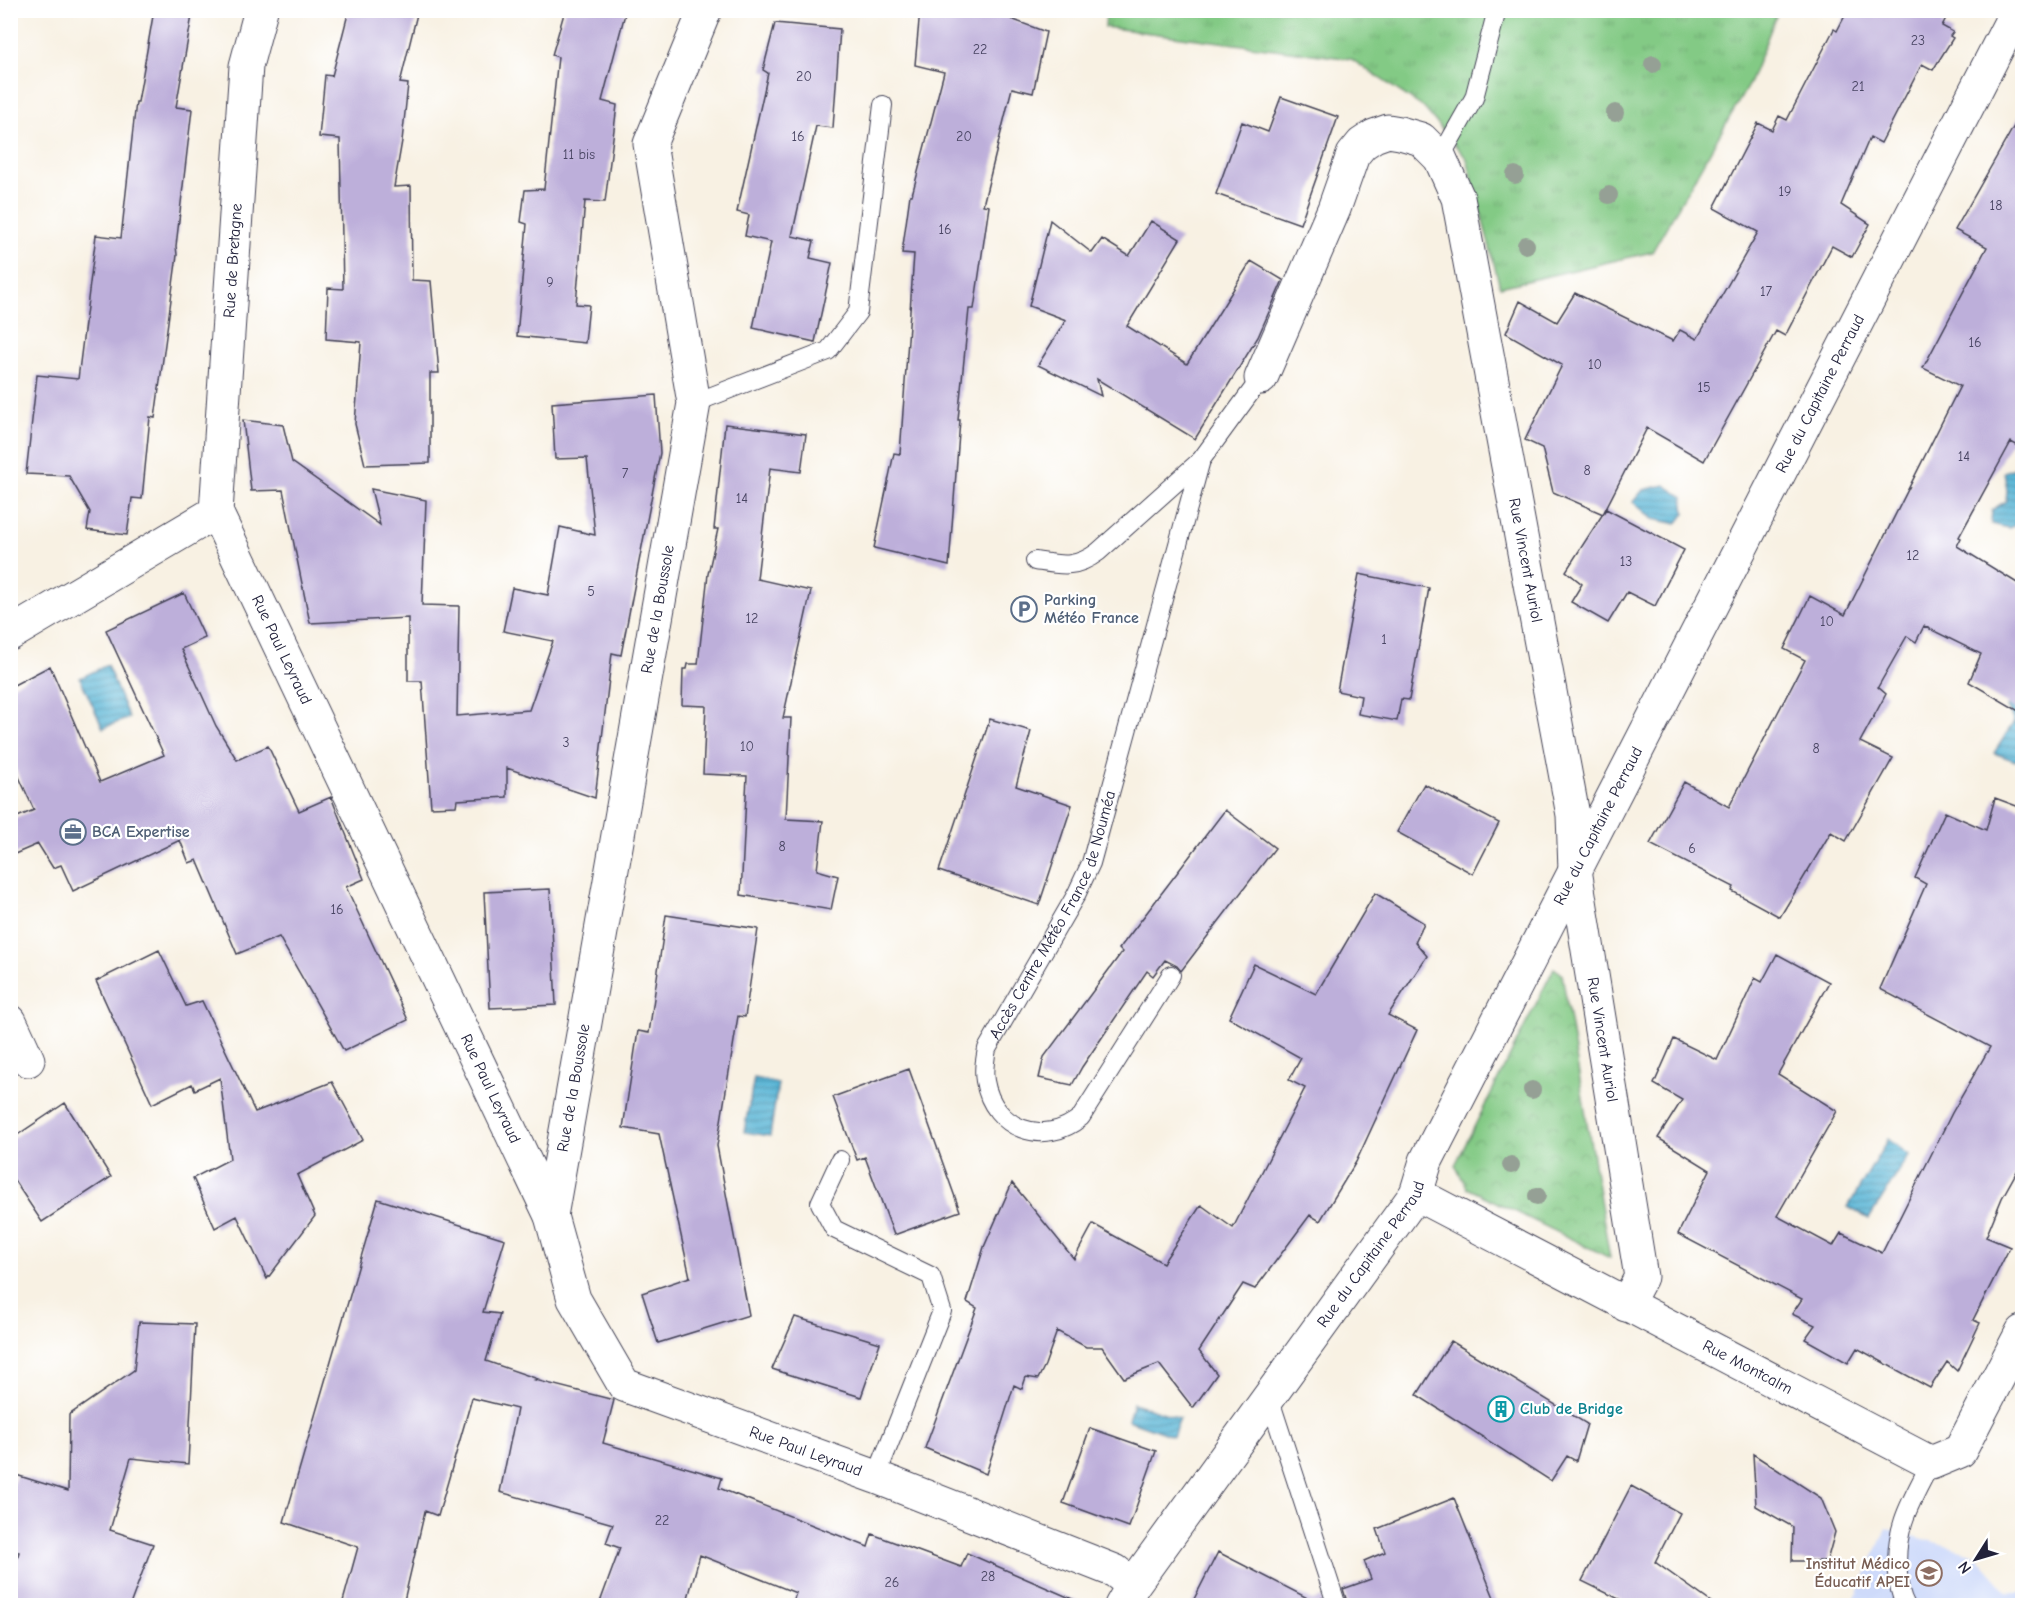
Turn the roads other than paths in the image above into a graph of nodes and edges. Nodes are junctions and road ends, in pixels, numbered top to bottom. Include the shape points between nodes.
1 (261, 10) edge
2 (705, 10) edge
3 (1497, 10) edge
4 (2017, 10) edge
5 (884, 105) dead end
6 (1440, 158) junction
7 (1261, 378) joint
8 (693, 403) junction
9 (1201, 460) junction
10 (216, 512) junction
11 (1035, 561) dead end
12 (10, 634) edge
13 (1575, 870) junction
14 (1171, 975) dead end
15 (10, 1021) edge
16 (28, 1060) dead end
17 (840, 1161) dead end
18 (1416, 1194) junction
19 (551, 1216) junction
20 (1626, 1305) junction
21 (2022, 1332) edge
22 (1269, 1397) junction
23 (1931, 1463) junction
24 (876, 1477) junction
25 (1127, 1595) edge
26 (1900, 1602) edge
27 (1337, 1605) edge

1 - 10 street, Rue de Bretagne via 246,66
2 - 8 street, Rue de la Boussole via 650,144
3 - 6 lane via 1474,98
4 - 13 street, Rue du Capitaine Perraud
5 - 8 lane via 858,312 828,351
6 - 7 street, Rue Vincent Auriol via 1421,140 1388,131 1362,144 1353,155 1334,209
6 - 13 street, Rue Vincent Auriol via 1458,198 1573,815
7 - 9 lane, Accès Centre Météo France de Nouméa
8 - 19 street, Rue de la Boussole
9 - 11 lane, Accès Centre Météo France de Nouméa via 1090,558 1064,566
9 - 14 lane, Accès Centre Météo France de Nouméa via 1091,863 987,1049 984,1081 996,1109 1012,1125 1032,1131 1053,1131 1072,1124
10 - 12 street
10 - 19 street, Rue Paul Leyraud
13 - 18 street, Rue du Capitaine Perraud via 1426,1161
13 - 20 street, Rue Vincent Auriol via 1641,1277
15 - 16 street
17 - 24 lane via 820,1203 834,1229 931,1276 942,1311
18 - 20 street, Rue Montcalm
18 - 22 street, Rue du Capitaine Perraud
19 - 24 street, Rue Paul Leyraud via 574,1299 624,1385
20 - 23 street, Rue Montcalm
21 - 23 street via 1960,1451
22 - 25 street, Rue du Capitaine Perraud
22 - 27 lane
23 - 26 lane via 1899,1529 1896,1563
24 - 25 street, Rue Paul Leyraud via 1115,1571

